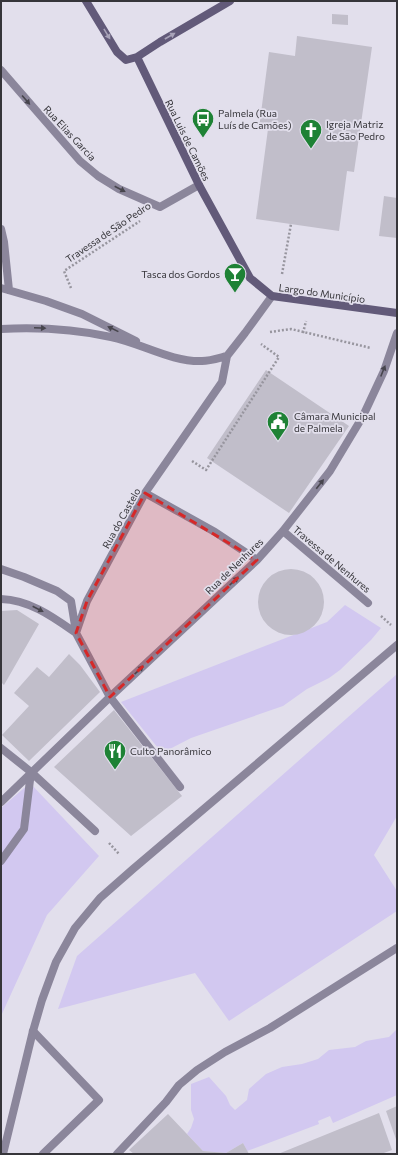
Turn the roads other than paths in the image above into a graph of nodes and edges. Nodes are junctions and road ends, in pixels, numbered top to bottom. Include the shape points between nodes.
1 (86, 1) edge
2 (230, 1) edge
3 (137, 57) junction
4 (1, 70) edge
5 (199, 185) junction
6 (1, 229) edge
7 (5, 289) edge
8 (272, 296) junction
9 (397, 313) edge
10 (1, 329) edge
11 (397, 333) edge
12 (160, 352) junction
13 (226, 356) junction
14 (145, 492) junction
15 (283, 531) junction
16 (257, 560) junction
17 (1, 569) edge
18 (1, 599) edge
19 (368, 603) dead end
20 (76, 633) junction
21 (397, 645) edge
22 (110, 697) junction
23 (1, 748) edge
24 (31, 772) junction
25 (180, 787) dead end
26 (1, 802) edge
27 (95, 831) dead end
28 (1, 861) edge
29 (397, 948) edge
30 (33, 1031) junction
31 (3, 1154) edge
32 (43, 1154) edge
33 (117, 1154) edge

1 -> 3 street via 118,52 126,60
3 -> 2 street
3 - 5 street, Rua Luis de Camões
4 -> 5 street, Rua Elias Garcia via 80,161 119,189 160,207
5 - 8 street, Rua Luis de Camões via 250,278
6 - 7 street via 4,242
12 -> 7 street via 82,314
8 - 9 street, Largo do Município
8 - 13 street, Largo do Município
10 -> 12 street via 66,329 112,337
15 -> 11 street, Rua de Nenhures via 330,471 363,416 384,371
12 - 13 street via 187,360 204,361
13 - 14 street, Rua do Castelo via 222,382
14 - 16 street via 215,532
14 - 20 street, Rua do Castelo via 87,601
15 - 16 street, Rua de Nenhures
15 - 19 street, Travessa de Nenhures
22 -> 16 street, Rua de Nenhures
17 - 20 street via 57,591 71,601
18 -> 20 street via 31,605
20 - 22 street
21 - 30 street via 100,898 75,928 56,962
22 - 24 street, Rua de Nenhures
22 - 25 street
23 - 24 street
24 - 26 street, Rua de Nenhures
24 - 27 street
24 - 28 street via 24,829
29 - 33 street via 270,1028 197,1070 179,1085
30 - 31 street
30 - 32 street via 99,1100

